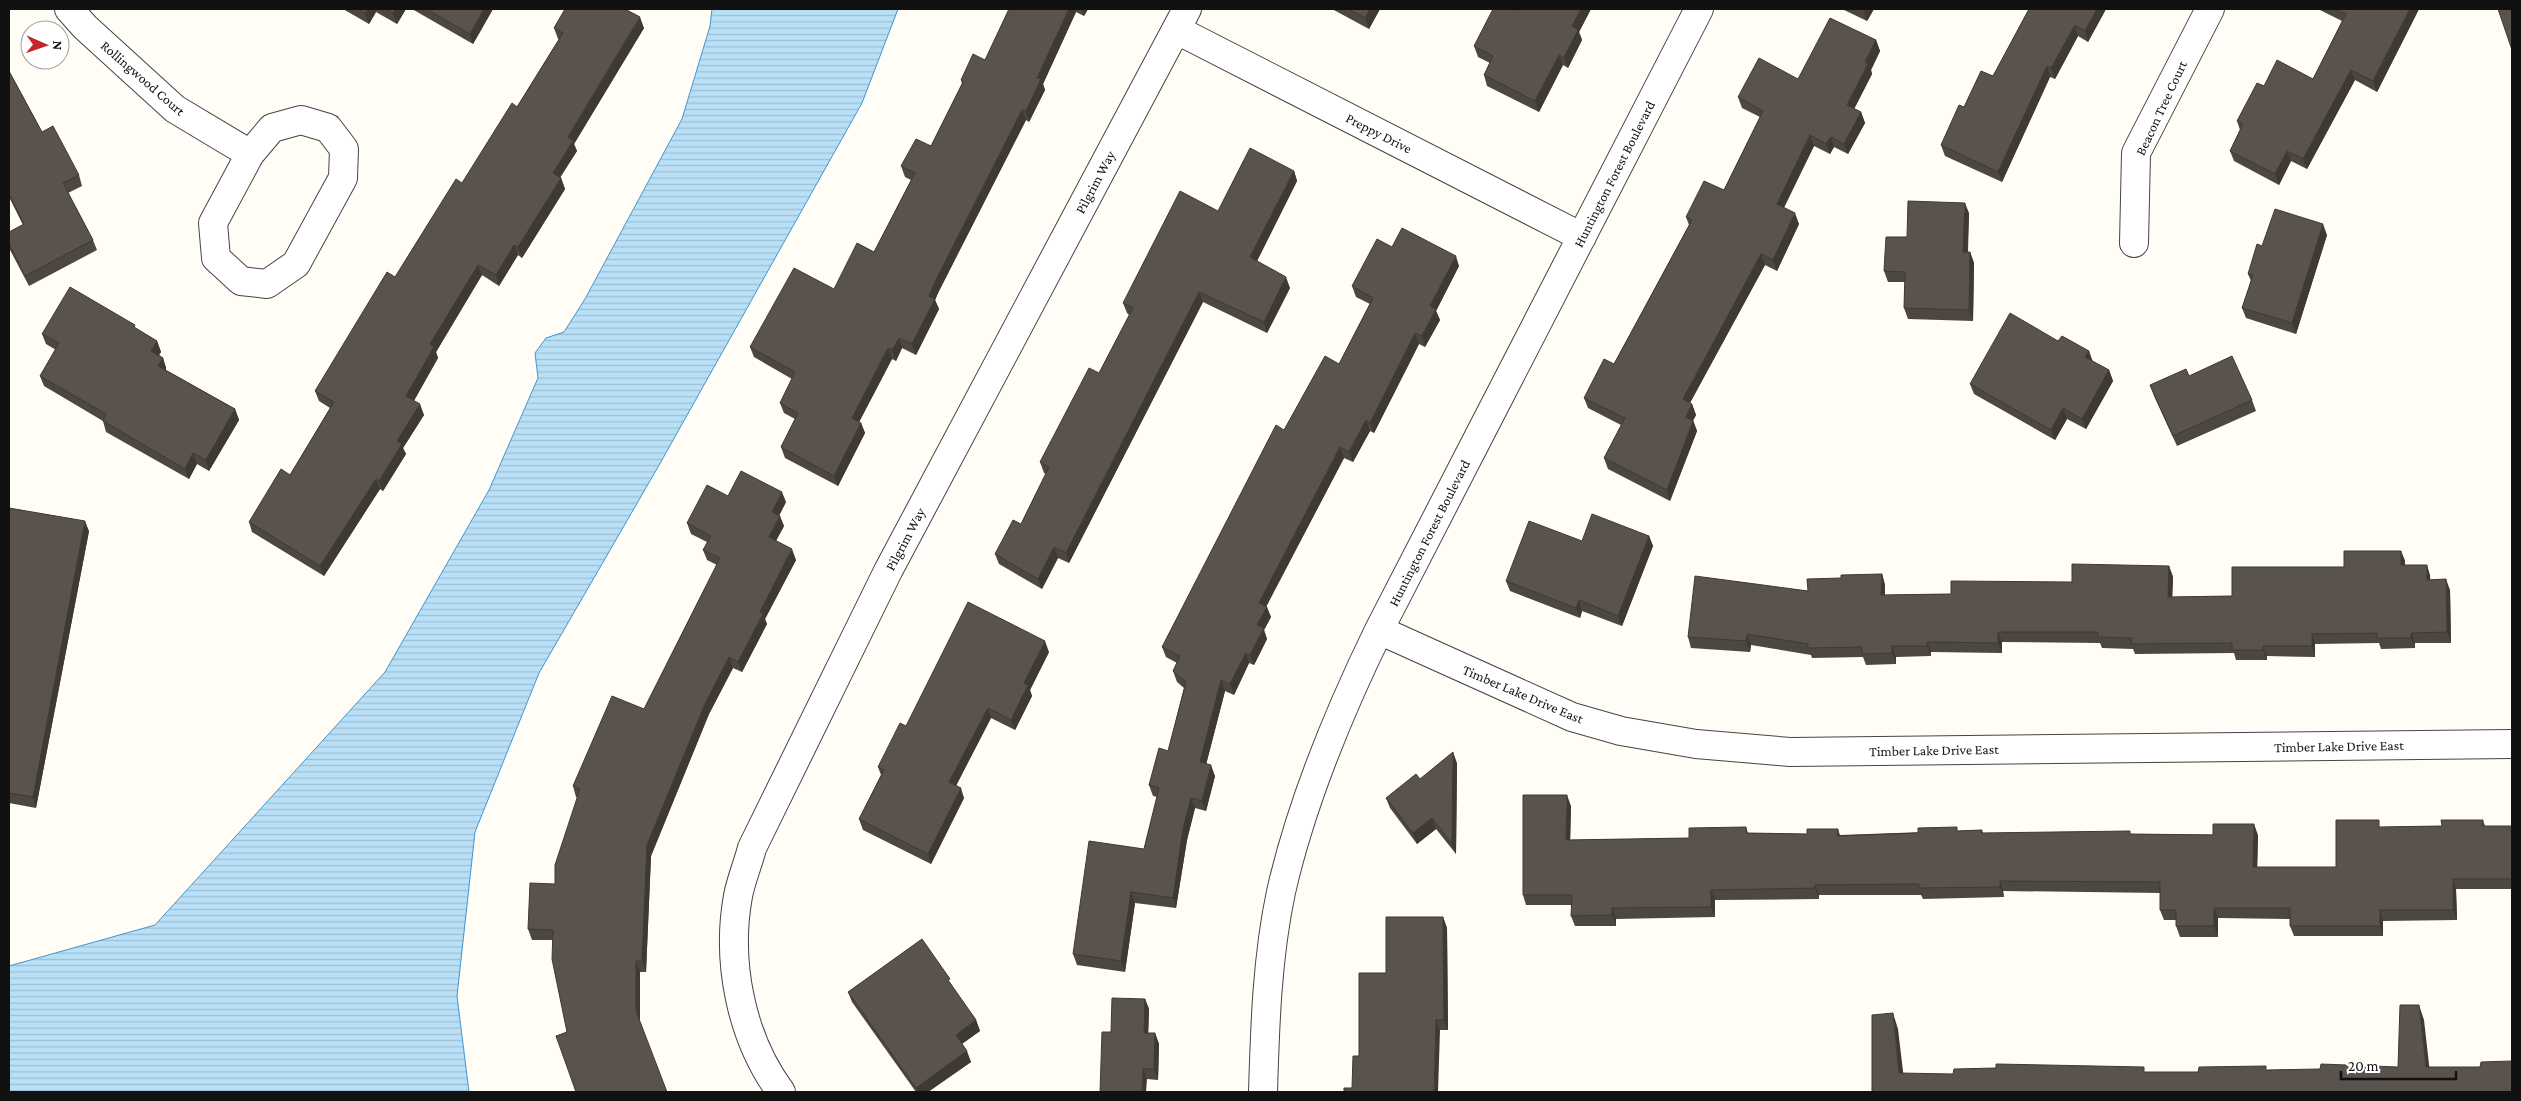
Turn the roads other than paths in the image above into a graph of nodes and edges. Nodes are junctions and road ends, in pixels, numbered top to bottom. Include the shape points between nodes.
1 (69, 9) edge
2 (1699, 9) edge
3 (2210, 9) edge
4 (1182, 19) edge
5 (250, 154) junction
6 (1582, 237) junction
7 (2134, 244) dead end
8 (1379, 630) junction
9 (2512, 744) edge
10 (780, 1092) edge
11 (1263, 1092) edge

1 - 5 street, Rollingwood Court via 175,109
2 - 6 street, Huntington Forest Boulevard
3 - 7 street, Beacon Tree Court via 2136,153
4 - 6 street, Preppy Drive
4 - 10 street, Pilgrim Way via 888,571 752,848 738,895 734,944 738,990 753,1042
5 - 5 street via 272,128 301,120 328,128 344,149 343,178 296,264 267,284 241,281 216,258 213,223
6 - 8 street, Huntington Forest Boulevard
8 - 9 street, Timber Lake Drive East via 1572,718 1621,731 1696,744 1790,752
8 - 11 street, Huntington Forest Boulevard via 1348,693 1295,838 1283,884 1266,991

